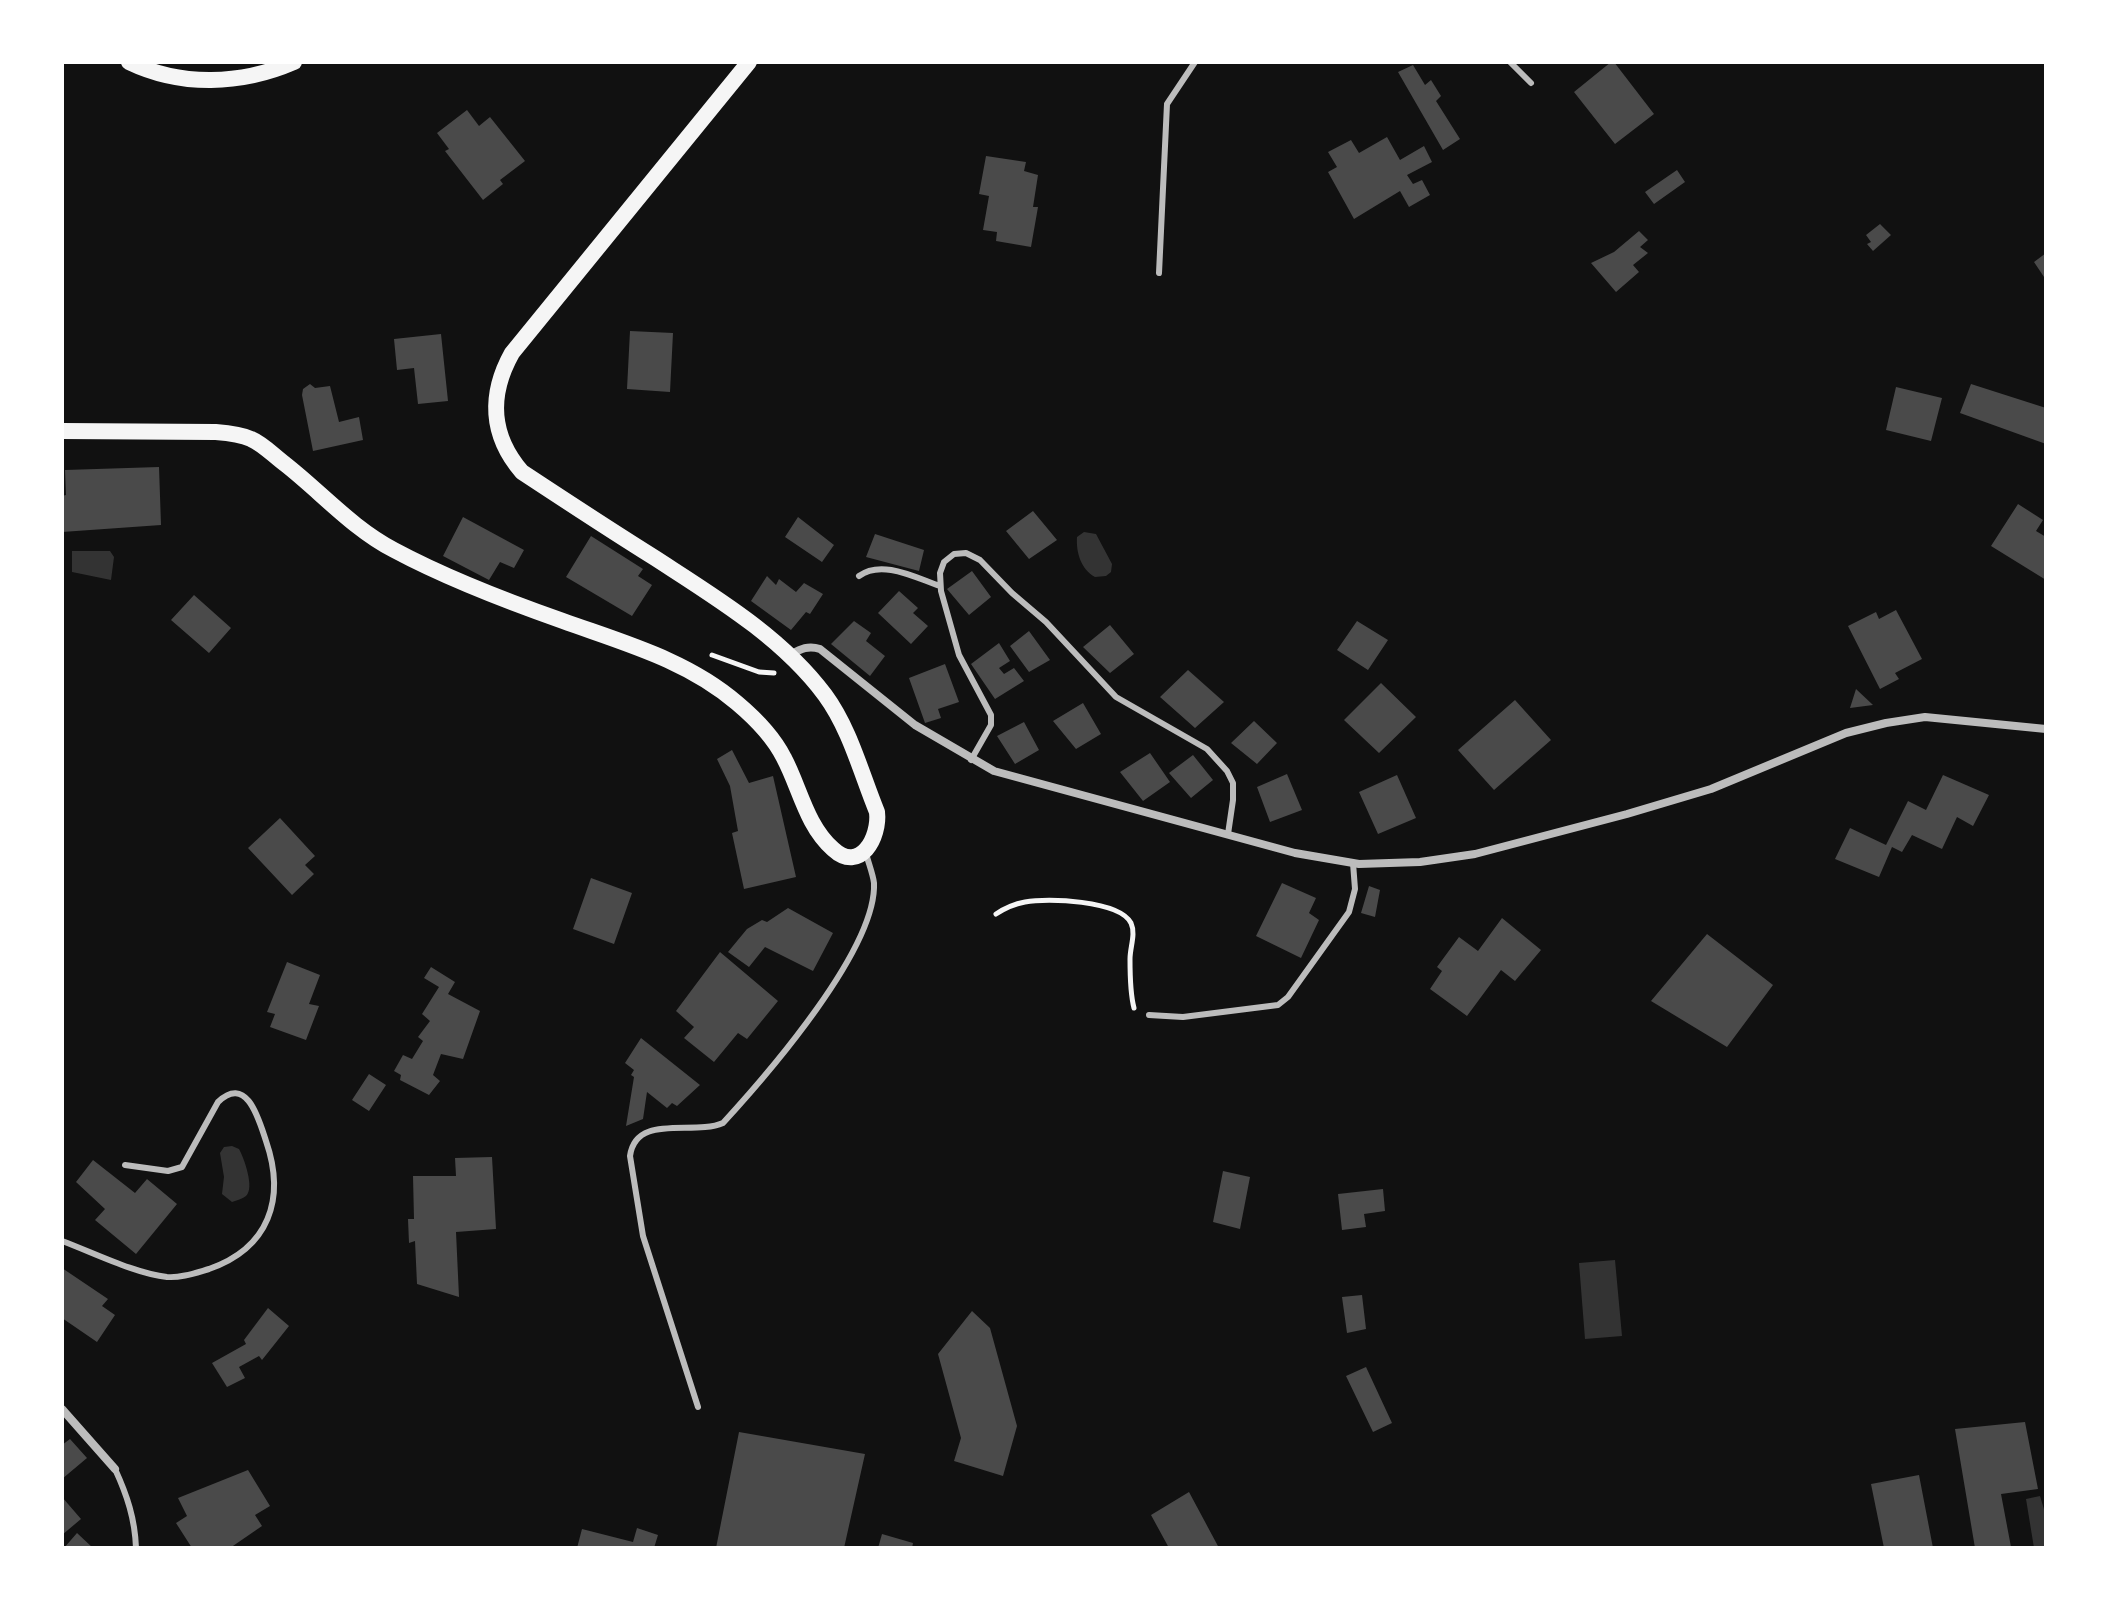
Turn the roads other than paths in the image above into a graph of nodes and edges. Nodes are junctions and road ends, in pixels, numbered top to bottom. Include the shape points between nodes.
1 (129, 62) edge
2 (294, 62) edge
3 (749, 62) edge
4 (1195, 62) edge
5 (1510, 62) edge
6 (1531, 83) dead end
7 (1159, 273) dead end
8 (62, 431) edge
9 (859, 576) dead end
10 (940, 586) junction
11 (790, 655) junction
12 (2046, 729) edge
13 (971, 760) junction
14 (1228, 834) junction
15 (865, 851) junction
16 (1353, 863) junction
17 (1149, 1015) road end
18 (125, 1165) dead end
19 (62, 1241) edge
20 (698, 1407) dead end
21 (62, 1409) edge
22 (115, 1469) joint
23 (136, 1548) edge

1 - 2 main road via 188,80 242,78
3 - 11 main road via 512,353 500,373 496,419 509,458 522,472 713,596
4 - 7 lane via 1167,104
5 - 6 lane
8 - 15 main road via 215,432 252,439 349,522 394,550 491,595 639,647 701,676 768,732 815,827 835,851 848,856
9 - 10 lane via 887,569
10 - 13 lane via 959,655 991,715 991,725
10 - 14 lane via 944,562 954,554 980,560 1116,697 1207,749 1233,783
11 - 13 street via 812,646 820,649 915,725
11 - 15 main road via 831,706 877,812 874,840
12 - 16 street via 1925,717 1886,723 1846,733 1711,789 1521,842 1420,862
13 - 14 street via 1008,776
14 - 16 street
15 - 20 lane via 874,883 869,911 828,995 723,1123 706,1129 658,1129 639,1136 631,1147 643,1236
16 - 17 lane via 1355,889 1349,912 1278,1005 1183,1017
18 - 19 lane via 168,1171 182,1167 218,1102 239,1094 252,1106 270,1154 274,1199 245,1251 181,1277 151,1274
21 - 22 street
22 - 23 lane via 127,1494

